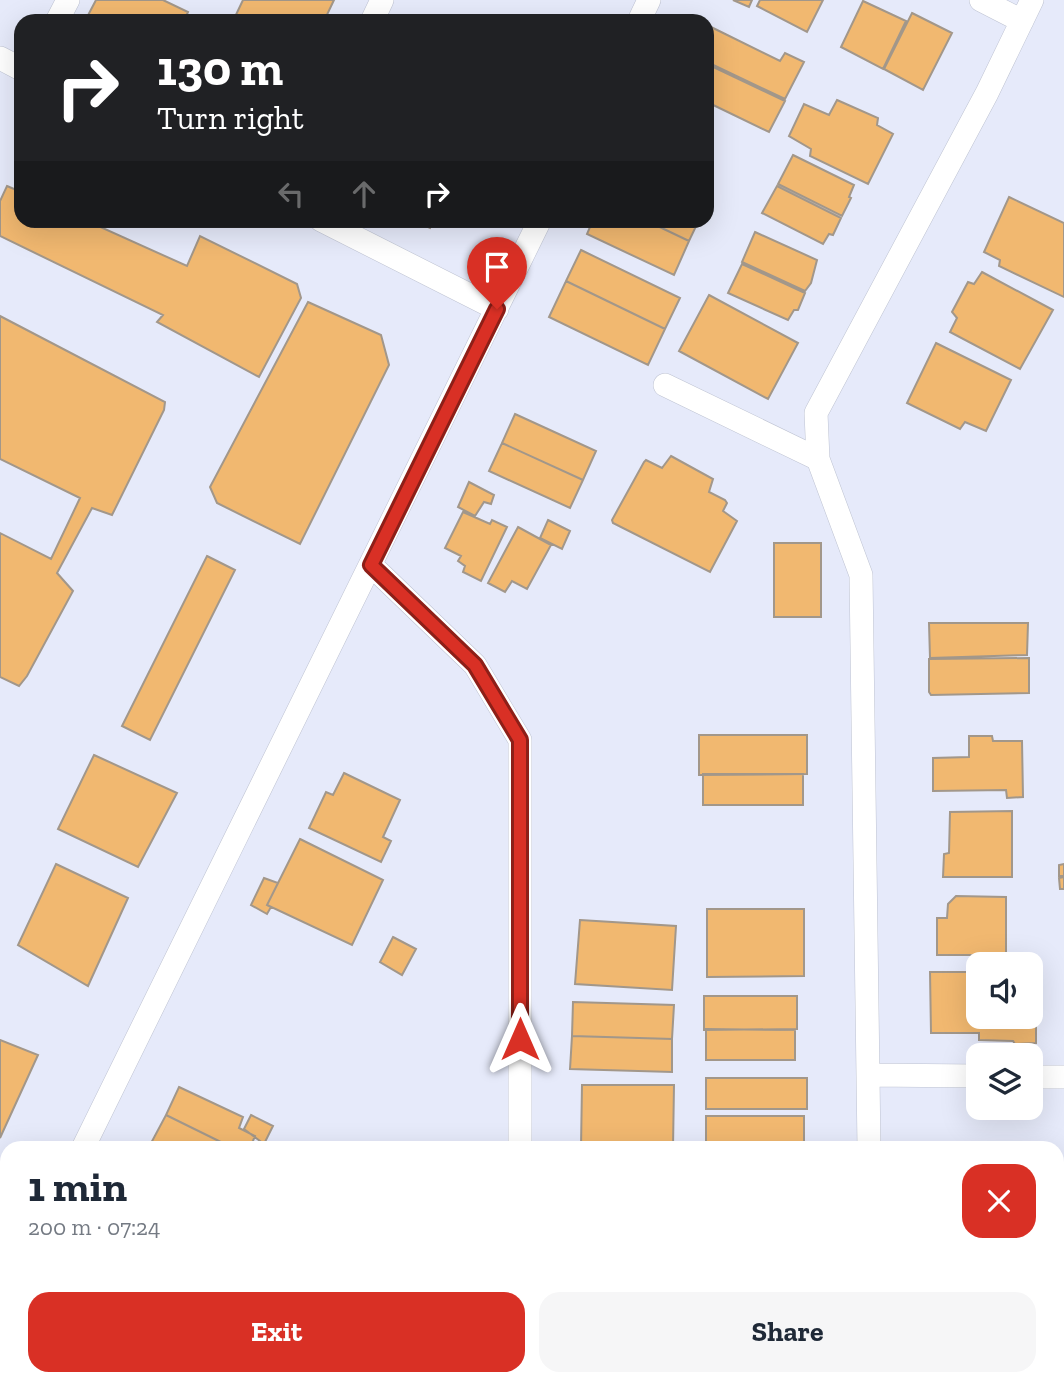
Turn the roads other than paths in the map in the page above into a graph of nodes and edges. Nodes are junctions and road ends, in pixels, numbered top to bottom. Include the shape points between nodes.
1 (981, 0) edge
2 (1027, 10) edge
3 (337, 228) edge
4 (536, 228) edge
5 (497, 309) junction
6 (665, 385) dead end
7 (818, 459) junction
8 (371, 565) junction
9 (869, 1075) junction
10 (966, 1076) edge
11 (1043, 1077) edge
12 (1064, 1077) edge
13 (86, 1141) edge
14 (520, 1141) edge
15 (869, 1141) edge

1 - 2 street
2 - 7 street via 816,413
3 - 5 street
4 - 5 street
5 - 8 street
6 - 7 street
7 - 9 street via 861,575
8 - 13 street
8 - 14 street via 475,665 520,740
9 - 10 street
9 - 15 street
11 - 12 street

